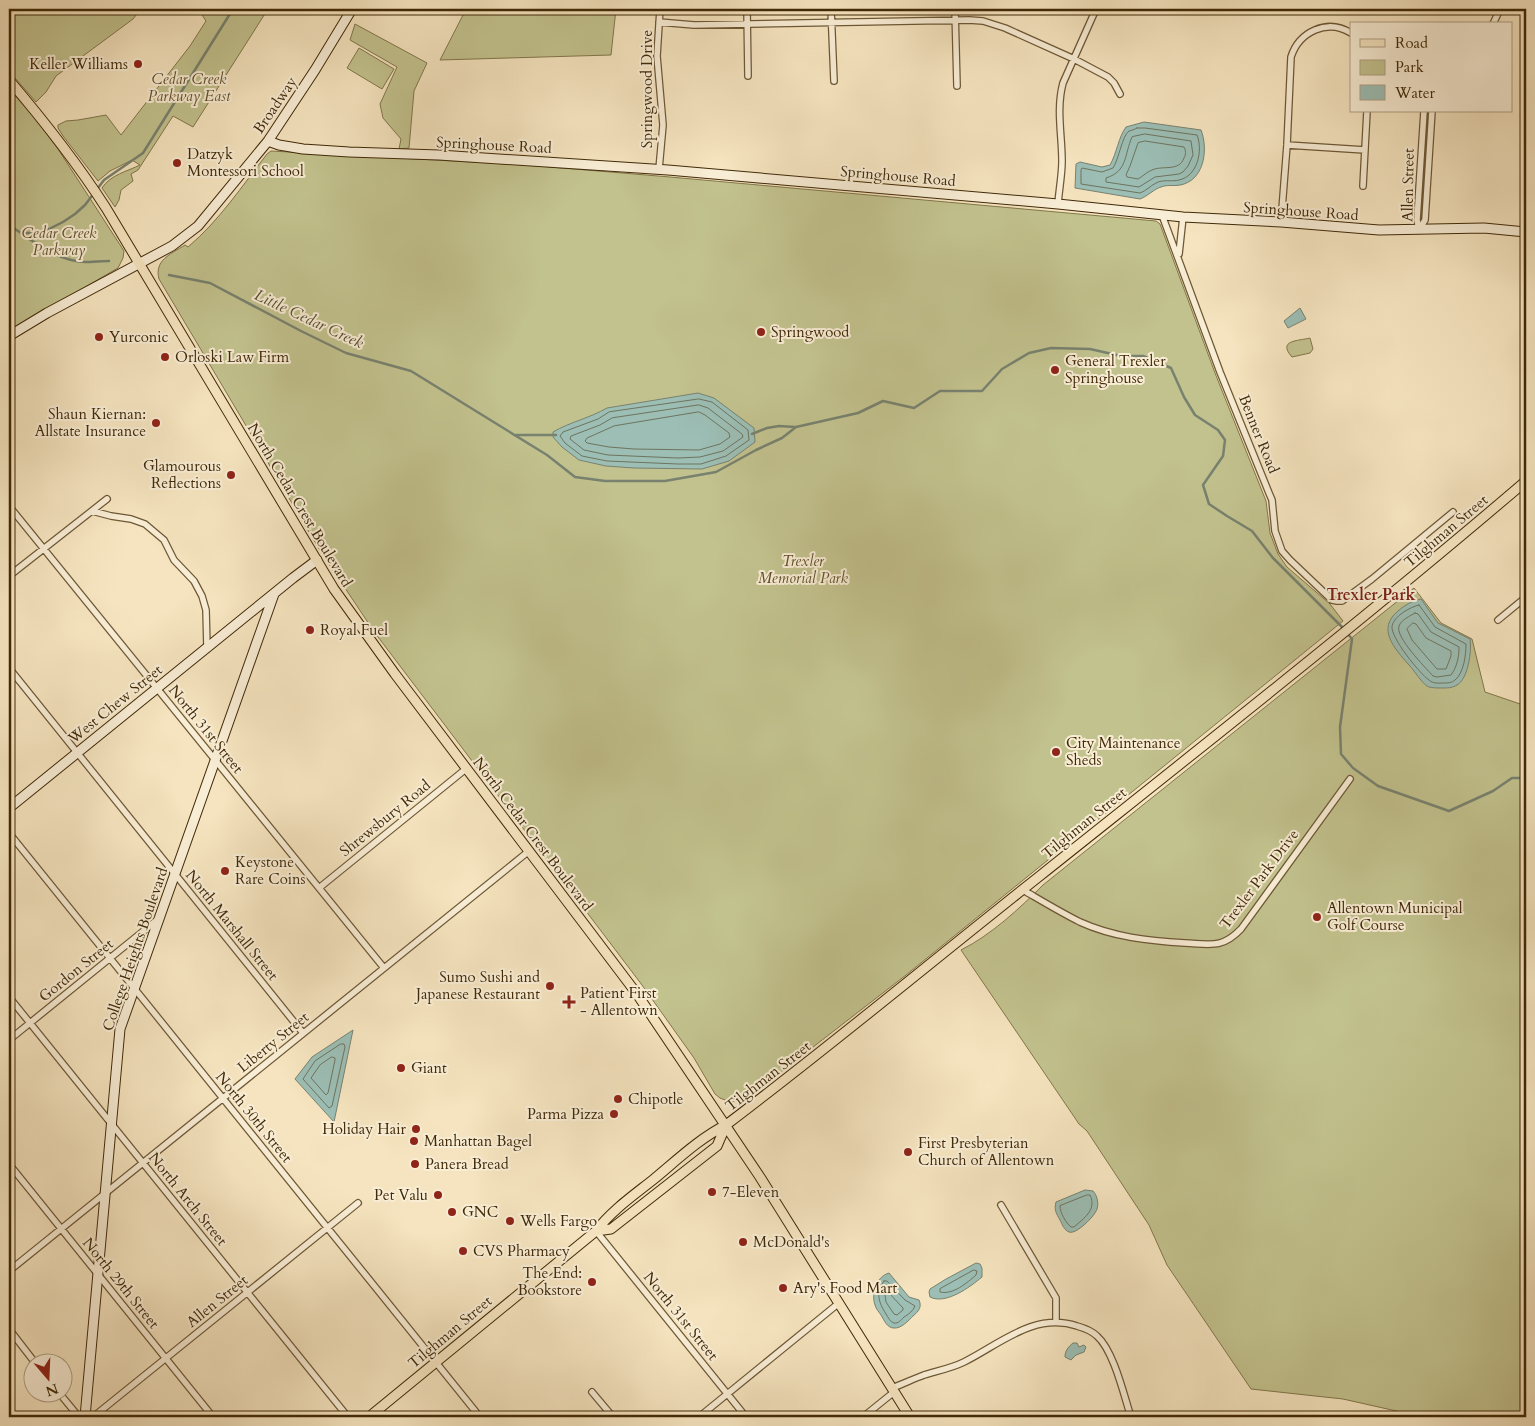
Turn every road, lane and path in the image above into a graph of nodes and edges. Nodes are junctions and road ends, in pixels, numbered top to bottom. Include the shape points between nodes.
1 (352, 9) edge
2 (660, 9) edge
3 (747, 9) edge
4 (831, 9) edge
5 (955, 9) edge
6 (1096, 9) edge
7 (1500, 9) edge
8 (955, 20) junction
9 (659, 22) junction
10 (1494, 22) edge
11 (831, 23) junction
12 (748, 24) junction
13 (1350, 32) edge
14 (1074, 58) junction
15 (748, 76) dead end
16 (9, 80) edge
17 (834, 81) dead end
18 (957, 86) dead end
19 (1120, 94) dead end
20 (1367, 112) edge
21 (1424, 112) edge
22 (1432, 112) edge
23 (268, 141) junction
24 (1287, 145) junction
25 (1365, 150) junction
26 (659, 169) junction
27 (1364, 186) dead end
28 (1058, 204) junction
29 (1162, 215) junction
30 (1183, 218) junction
31 (1281, 222) junction
32 (1419, 230) junction
33 (1526, 232) edge
34 (1178, 256) junction
35 (140, 264) junction
36 (9, 336) edge
37 (1526, 482) edge
38 (107, 499) dead end
39 (9, 506) edge
40 (92, 510) junction
41 (1454, 512) dead end
42 (44, 548) junction
43 (317, 560) junction
44 (9, 576) edge
45 (274, 594) junction
46 (1526, 597) edge
47 (1498, 620) dead end
48 (264, 621) junction
49 (238, 622) junction
50 (207, 648) junction
51 (9, 668) edge
52 (157, 688) junction
53 (77, 753) junction
54 (215, 760) junction
55 (466, 768) junction
56 (1350, 779) dead end
57 (9, 808) edge
58 (9, 833) edge
59 (529, 851) junction
60 (175, 874) junction
61 (319, 888) junction
62 (1023, 890) junction
63 (159, 919) junction
64 (110, 958) junction
65 (384, 968) junction
66 (134, 988) junction
67 (9, 997) edge
68 (30, 1023) junction
69 (303, 1033) junction
70 (9, 1040) edge
71 (223, 1098) junction
72 (111, 1124) junction
73 (726, 1126) junction
74 (143, 1163) junction
75 (9, 1164) edge
76 (104, 1194) junction
77 (358, 1203) dead end
78 (1001, 1205) dead end
79 (328, 1228) junction
80 (61, 1229) junction
81 (596, 1230) junction
82 (9, 1271) edge
83 (98, 1275) junction
84 (247, 1292) junction
85 (839, 1303) junction
86 (1056, 1321) junction
87 (9, 1329) edge
88 (28, 1354) edge
89 (166, 1358) junction
90 (436, 1362) junction
91 (893, 1390) junction
92 (592, 1392) dead end
93 (728, 1394) junction
94 (68, 1404) edge
95 (79, 1417) edge
96 (85, 1417) edge
97 (93, 1417) edge
98 (213, 1417) edge
99 (348, 1417) edge
100 (369, 1417) edge
101 (480, 1417) edge
102 (613, 1417) edge
103 (699, 1417) edge
104 (746, 1417) edge
105 (863, 1417) edge
106 (910, 1417) edge
107 (1130, 1417) edge

1 - 23 street, Broadway
2 - 9 street, Springwood Drive
3 - 12 street
4 - 11 street
5 - 8 street
6 - 14 street
7 - 10 street
8 - 11 street
8 - 14 street via 993,24
8 - 18 street
9 - 12 street
9 - 26 street, Springwood Drive via 657,70 663,124
11 - 12 street
11 - 17 street
12 - 15 street
13 - 24 street via 1334,26 1319,28 1304,36 1294,50
14 - 19 street via 1108,77
14 - 28 street via 1060,99 1062,162
16 - 35 main road, North Cedar Crest Boulevard via 86,178
20 - 25 street
21 - 32 street, Allen Street via 1416,220
22 - 32 street, Allen Street via 1425,220
23 - 26 street, Springhouse Road via 312,149
23 - 35 street, Broadway via 198,226
24 - 25 street
24 - 31 street
25 - 27 street
26 - 28 street, Springhouse Road
28 - 29 street, Springhouse Road
29 - 30 street, Springhouse Road
29 - 34 street, Benner Road
30 - 31 street, Springhouse Road
30 - 34 street, Benner Road
31 - 32 street, Springhouse Road
32 - 33 street, Springhouse Road via 1484,228
34 - 41 street, Benner Road via 1220,372 1270,493 1275,531 1282,551 1332,600 1347,599
35 - 36 street, Broadway
35 - 43 main road, North Cedar Crest Boulevard
37 - 62 main road, Tilghman Street via 1373,611
38 - 40 street
39 - 42 street, North 31st Street
40 - 42 street
40 - 50 street via 145,524 164,540 174,560 194,581 202,596 206,610
42 - 44 street
42 - 52 street, North 31st Street
43 - 45 street, West Chew Street
43 - 55 main road, North Cedar Crest Boulevard via 372,643
45 - 48 street, College Heights Boulevard
45 - 49 street, West Chew Street
46 - 47 street
48 - 49 street via 254,618
48 - 54 street, College Heights Boulevard
49 - 50 street, West Chew Street
50 - 52 street, West Chew Street
51 - 53 street, North Marshall Street
52 - 53 street, West Chew Street
52 - 54 street, North 31st Street
53 - 57 street, West Chew Street
53 - 60 street, North Marshall Street
54 - 60 street, College Heights Boulevard
54 - 61 street, North 31st Street
55 - 59 main road, North Cedar Crest Boulevard
55 - 61 street, Shrewsbury Road
56 - 62 street, Trexler Park Drive via 1241,929 1227,941 1212,944 1171,942 1137,939 1105,931 1065,914
58 - 64 street, North 30th Street
59 - 65 street, Liberty Street
59 - 73 main road, North Cedar Crest Boulevard via 637,994
60 - 63 street, College Heights Boulevard
60 - 69 street, North Marshall Street
61 - 65 street, North 31st Street
62 - 73 main road, Tilghman Street
63 - 64 street, Gordon Street
63 - 66 street, College Heights Boulevard
64 - 66 street, North 30th Street
64 - 68 street, Gordon Street
65 - 69 street, Liberty Street
66 - 71 street, North 30th Street
66 - 72 street, College Heights Boulevard via 120,1029
67 - 68 street, North Arch Street
68 - 70 street, Gordon Street
68 - 72 street, North Arch Street
69 - 71 street, Liberty Street
71 - 74 street, Liberty Street
71 - 79 street, North 30th Street
72 - 74 street, North Arch Street
72 - 76 street, College Heights Boulevard
73 - 81 main road, Tilghman Street via 711,1133 605,1219
73 - 81 main road, Tilghman Street via 718,1146 611,1228
73 - 85 main road, North Cedar Crest Boulevard
74 - 76 street, Liberty Street
74 - 84 street, North Arch Street
75 - 80 street, North 29th Street
76 - 80 street, Liberty Street
76 - 83 street, College Heights Boulevard
77 - 79 street, Allen Street
78 - 86 street via 1056,1298
79 - 84 street, Allen Street
79 - 90 street, North 30th Street
80 - 82 street, Liberty Street
80 - 83 street, North 29th Street
81 - 90 main road, Tilghman Street
81 - 93 street, North 31st Street
83 - 89 street, North 29th Street
83 - 96 street, College Heights Boulevard
84 - 89 street, Allen Street
84 - 99 street, North Arch Street
85 - 91 main road, North Cedar Crest Boulevard
85 - 93 street
86 - 91 street via 1027,1327 962,1363
86 - 107 street via 1082,1327 1104,1344
87 - 88 street
89 - 97 street, Allen Street
89 - 98 street, North 29th Street
90 - 100 main road, Tilghman Street
90 - 101 street, North 30th Street
91 - 105 street
91 - 106 main road, North Cedar Crest Boulevard
92 - 102 street
93 - 103 street
93 - 104 street, North 31st Street
94 - 95 street

